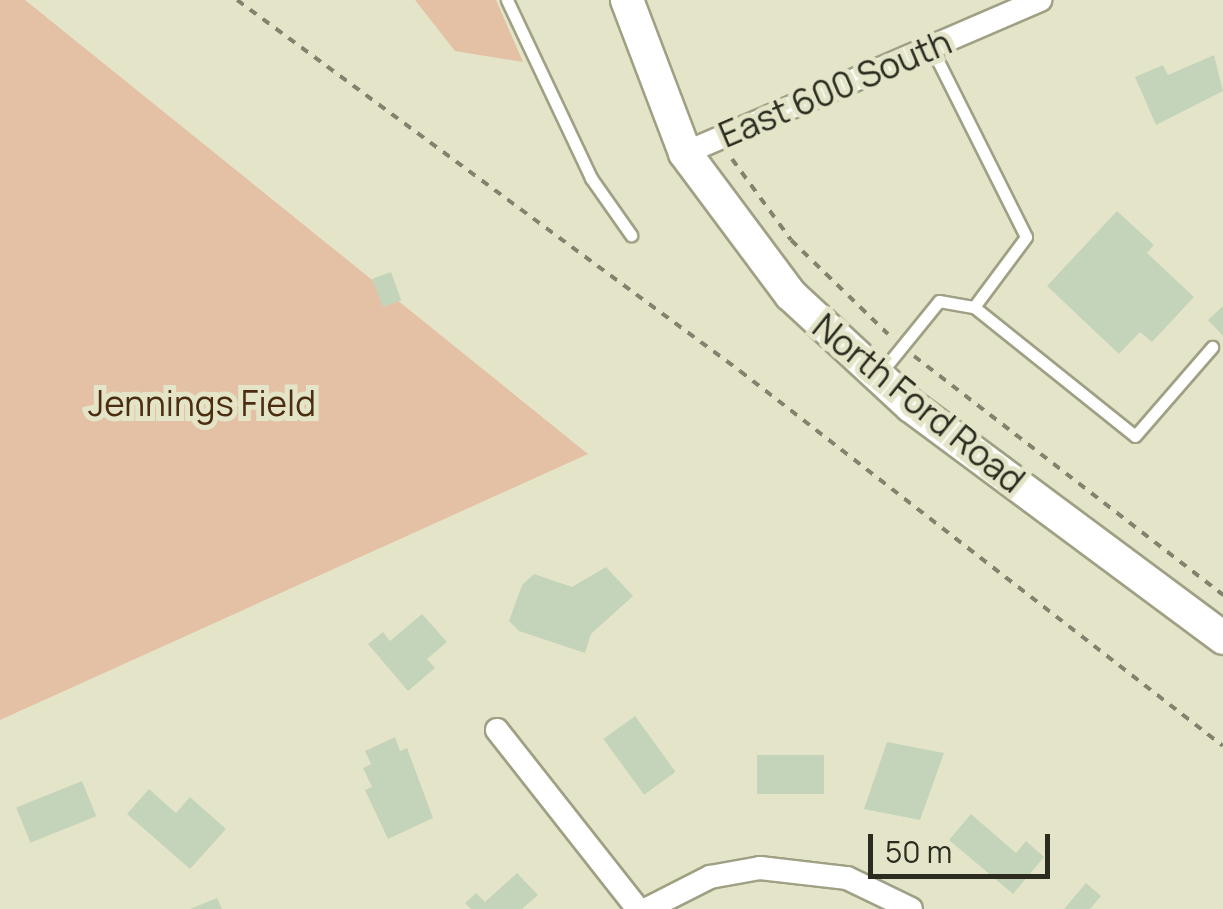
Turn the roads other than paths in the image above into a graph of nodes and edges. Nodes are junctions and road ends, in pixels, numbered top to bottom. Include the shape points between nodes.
1 (507, 0) edge
2 (1041, 0) edge
3 (622, 2) edge
4 (931, 48) junction
5 (684, 152) junction
6 (631, 235) dead end
7 (974, 307) junction
8 (1212, 346) dead end
9 (877, 378) junction
10 (1223, 638) edge
11 (497, 730) dead end
12 (638, 909) edge
13 (647, 909) edge
14 (911, 909) edge

1 - 6 lane via 591,178
2 - 4 street, East 600 South
3 - 5 main road, North Ford Road
4 - 5 street, East 600 South
4 - 7 lane via 1026,236
5 - 9 main road, North Ford Road via 790,295
7 - 8 lane via 1135,436
7 - 9 lane via 939,301
9 - 10 main road, North Ford Road
11 - 12 street
13 - 14 street via 710,877 760,868 848,878

